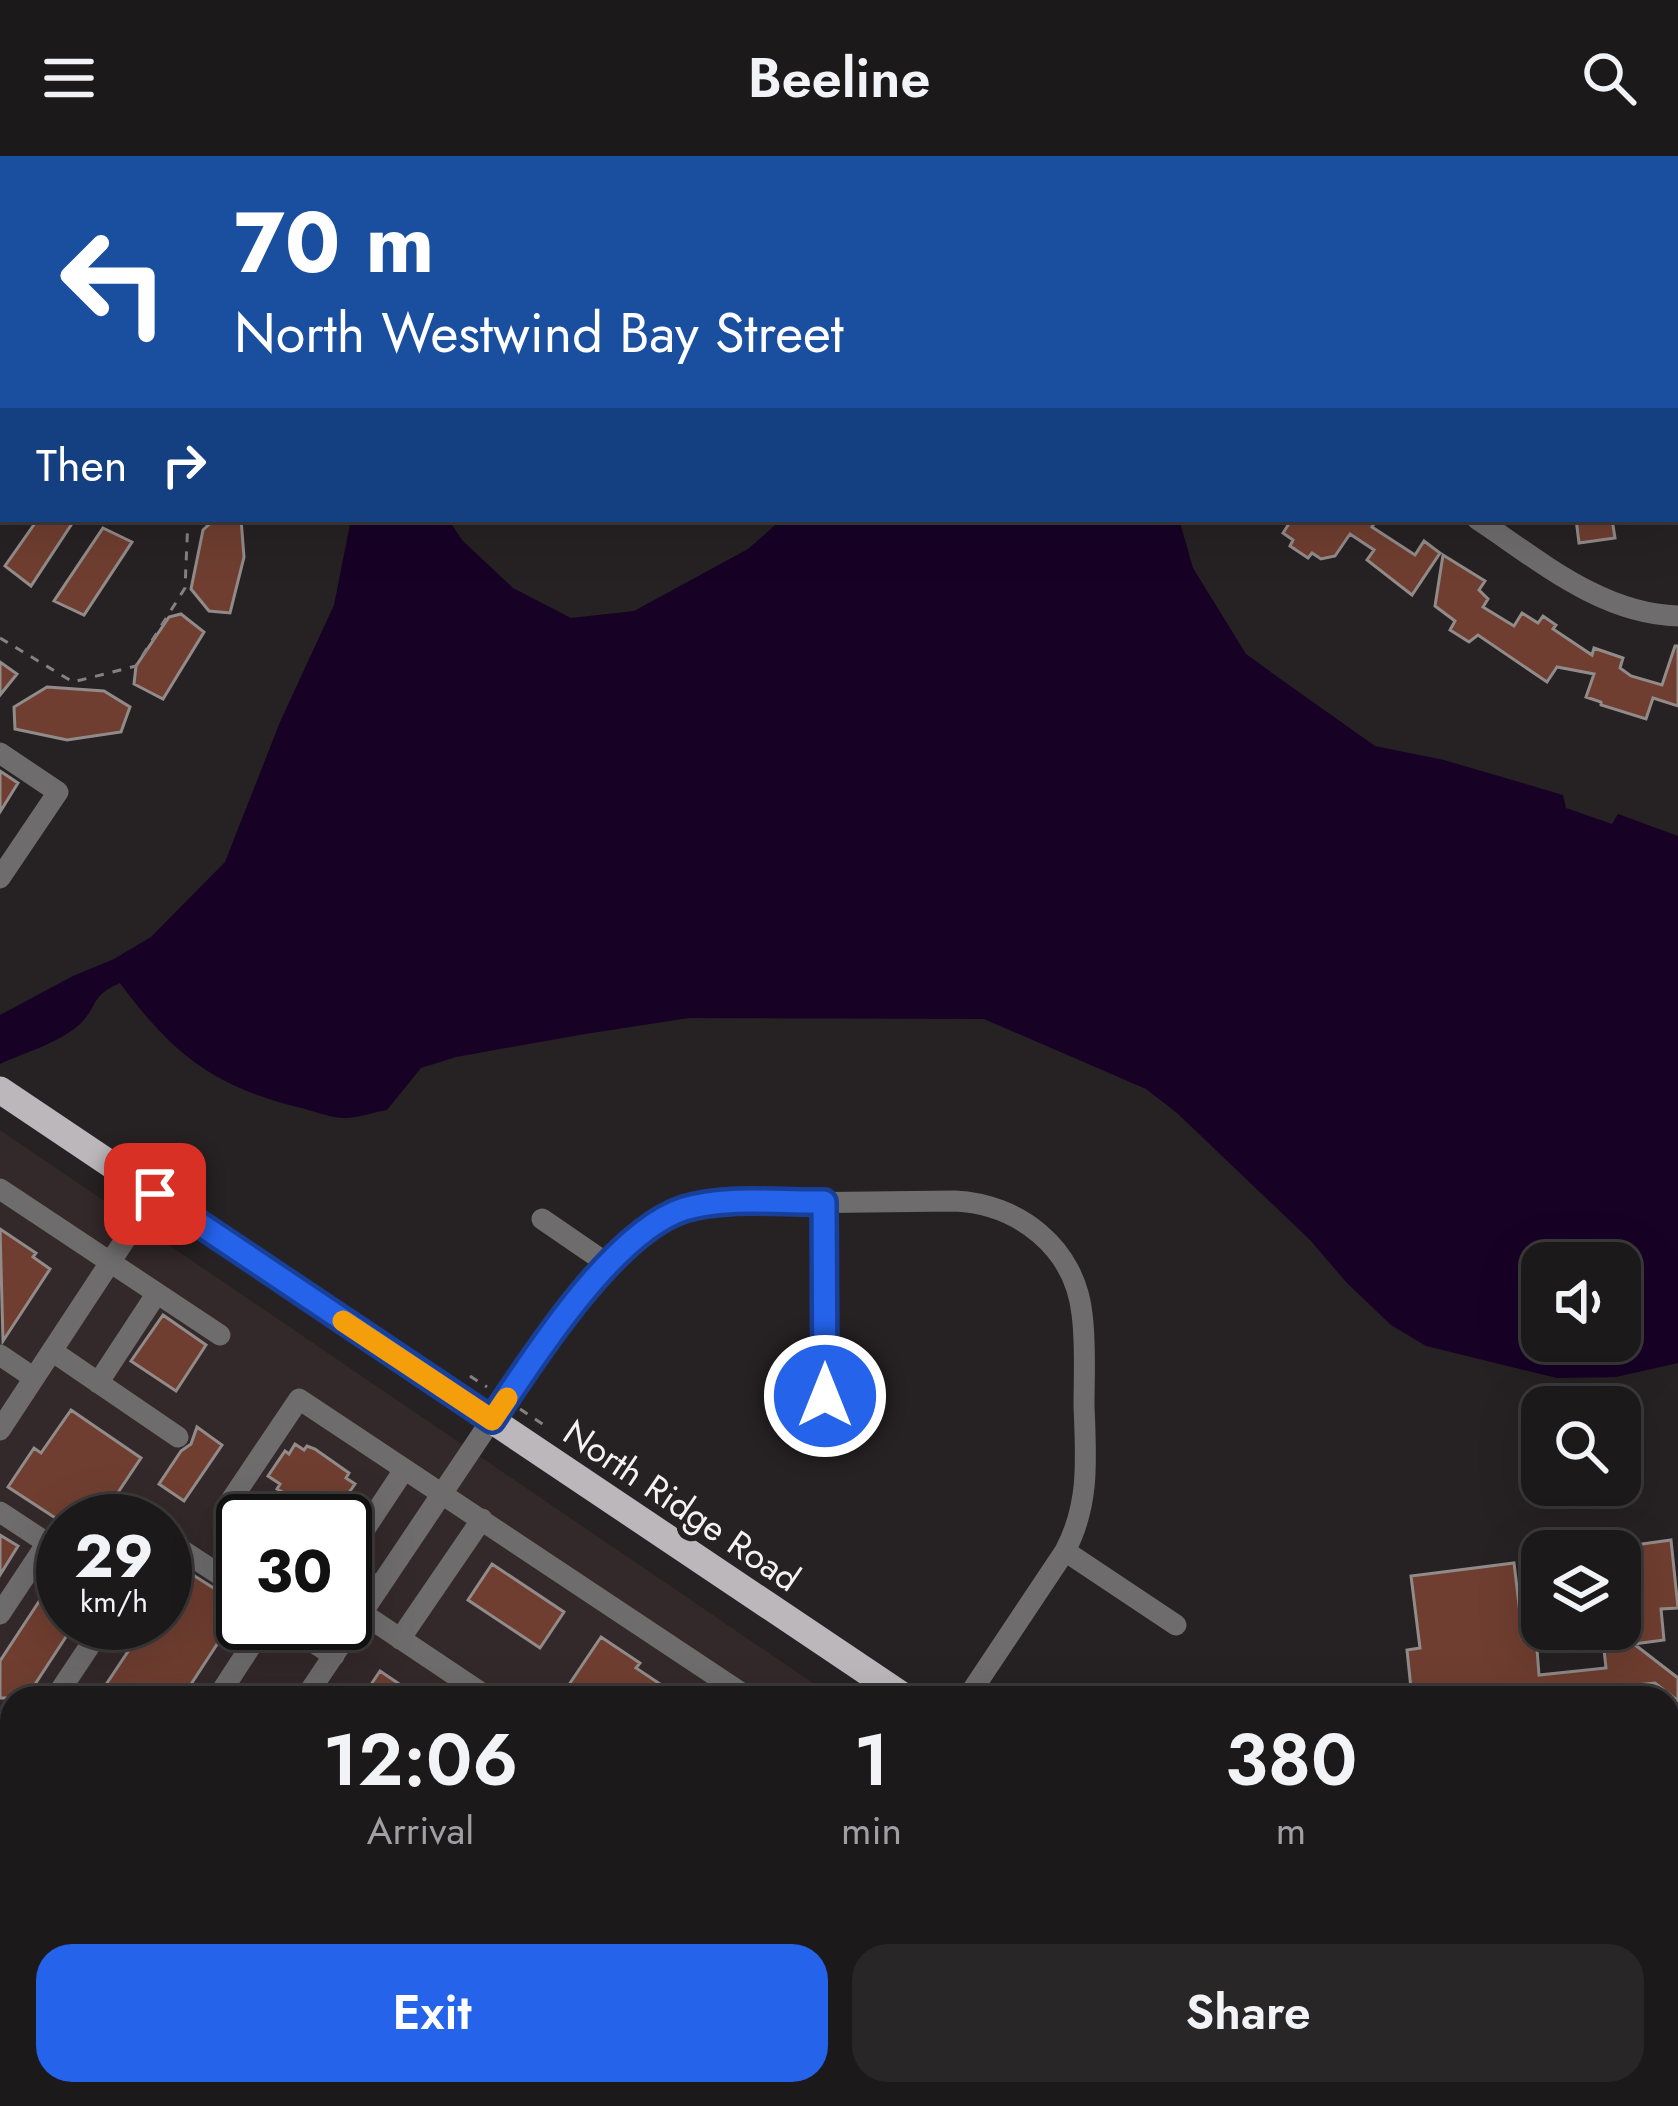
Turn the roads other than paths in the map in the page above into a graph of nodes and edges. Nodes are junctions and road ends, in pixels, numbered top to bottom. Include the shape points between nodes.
1 (1485, 522) edge
2 (1678, 616) edge
3 (0, 753) edge
4 (0, 878) edge
5 (0, 1090) edge
6 (0, 1190) edge
7 (155, 1194) junction
8 (824, 1202) junction
9 (542, 1219) dead end
10 (110, 1262) junction
11 (609, 1264) junction
12 (157, 1294) junction
13 (220, 1335) dead end
14 (52, 1351) junction
15 (0, 1355) edge
16 (34, 1378) junction
17 (98, 1383) junction
18 (825, 1396) dead end
19 (492, 1420) junction
20 (2, 1422) edge
21 (178, 1437) dead end
22 (404, 1470) junction
23 (235, 1494) edge
24 (442, 1494) junction
25 (0, 1512) edge
26 (482, 1519) junction
27 (372, 1520) edge
28 (1066, 1551) junction
29 (372, 1583) edge
30 (379, 1588) junction
31 (372, 1598) edge
32 (0, 1614) edge
33 (372, 1620) edge
34 (1176, 1625) dead end
35 (400, 1639) junction
36 (87, 1650) edge
37 (248, 1650) edge
38 (325, 1650) edge
39 (338, 1650) edge
40 (334, 1656) junction
41 (63, 1686) edge
42 (225, 1686) edge
43 (313, 1686) edge
44 (470, 1686) edge
45 (731, 1686) edge
46 (888, 1686) edge
47 (975, 1686) edge

1 - 2 street via 1600,598
3 - 4 street via 58,792
5 - 7 main road, North Ridge Road
6 - 10 street
7 - 10 street
7 - 19 main road, North Ridge Road
8 - 11 street via 687,1208 640,1232
8 - 18 street
8 - 28 street via 973,1202 1015,1215 1054,1247 1082,1313 1086,1482
9 - 11 street
10 - 12 street
10 - 14 street
11 - 19 street
12 - 13 street
12 - 17 street
14 - 16 street
14 - 17 street
15 - 16 street
16 - 20 street
17 - 21 street
19 - 24 street
19 - 46 main road, North Ridge Road
22 - 23 street via 298,1399
22 - 24 street
22 - 27 street
24 - 26 street
24 - 30 street
25 - 32 street via 46,1543
26 - 35 street
26 - 45 street
28 - 34 street
28 - 47 street
29 - 30 street
30 - 31 street
33 - 35 street
35 - 44 street
36 - 41 street
37 - 42 street
38 - 40 street
39 - 40 street
40 - 43 street

